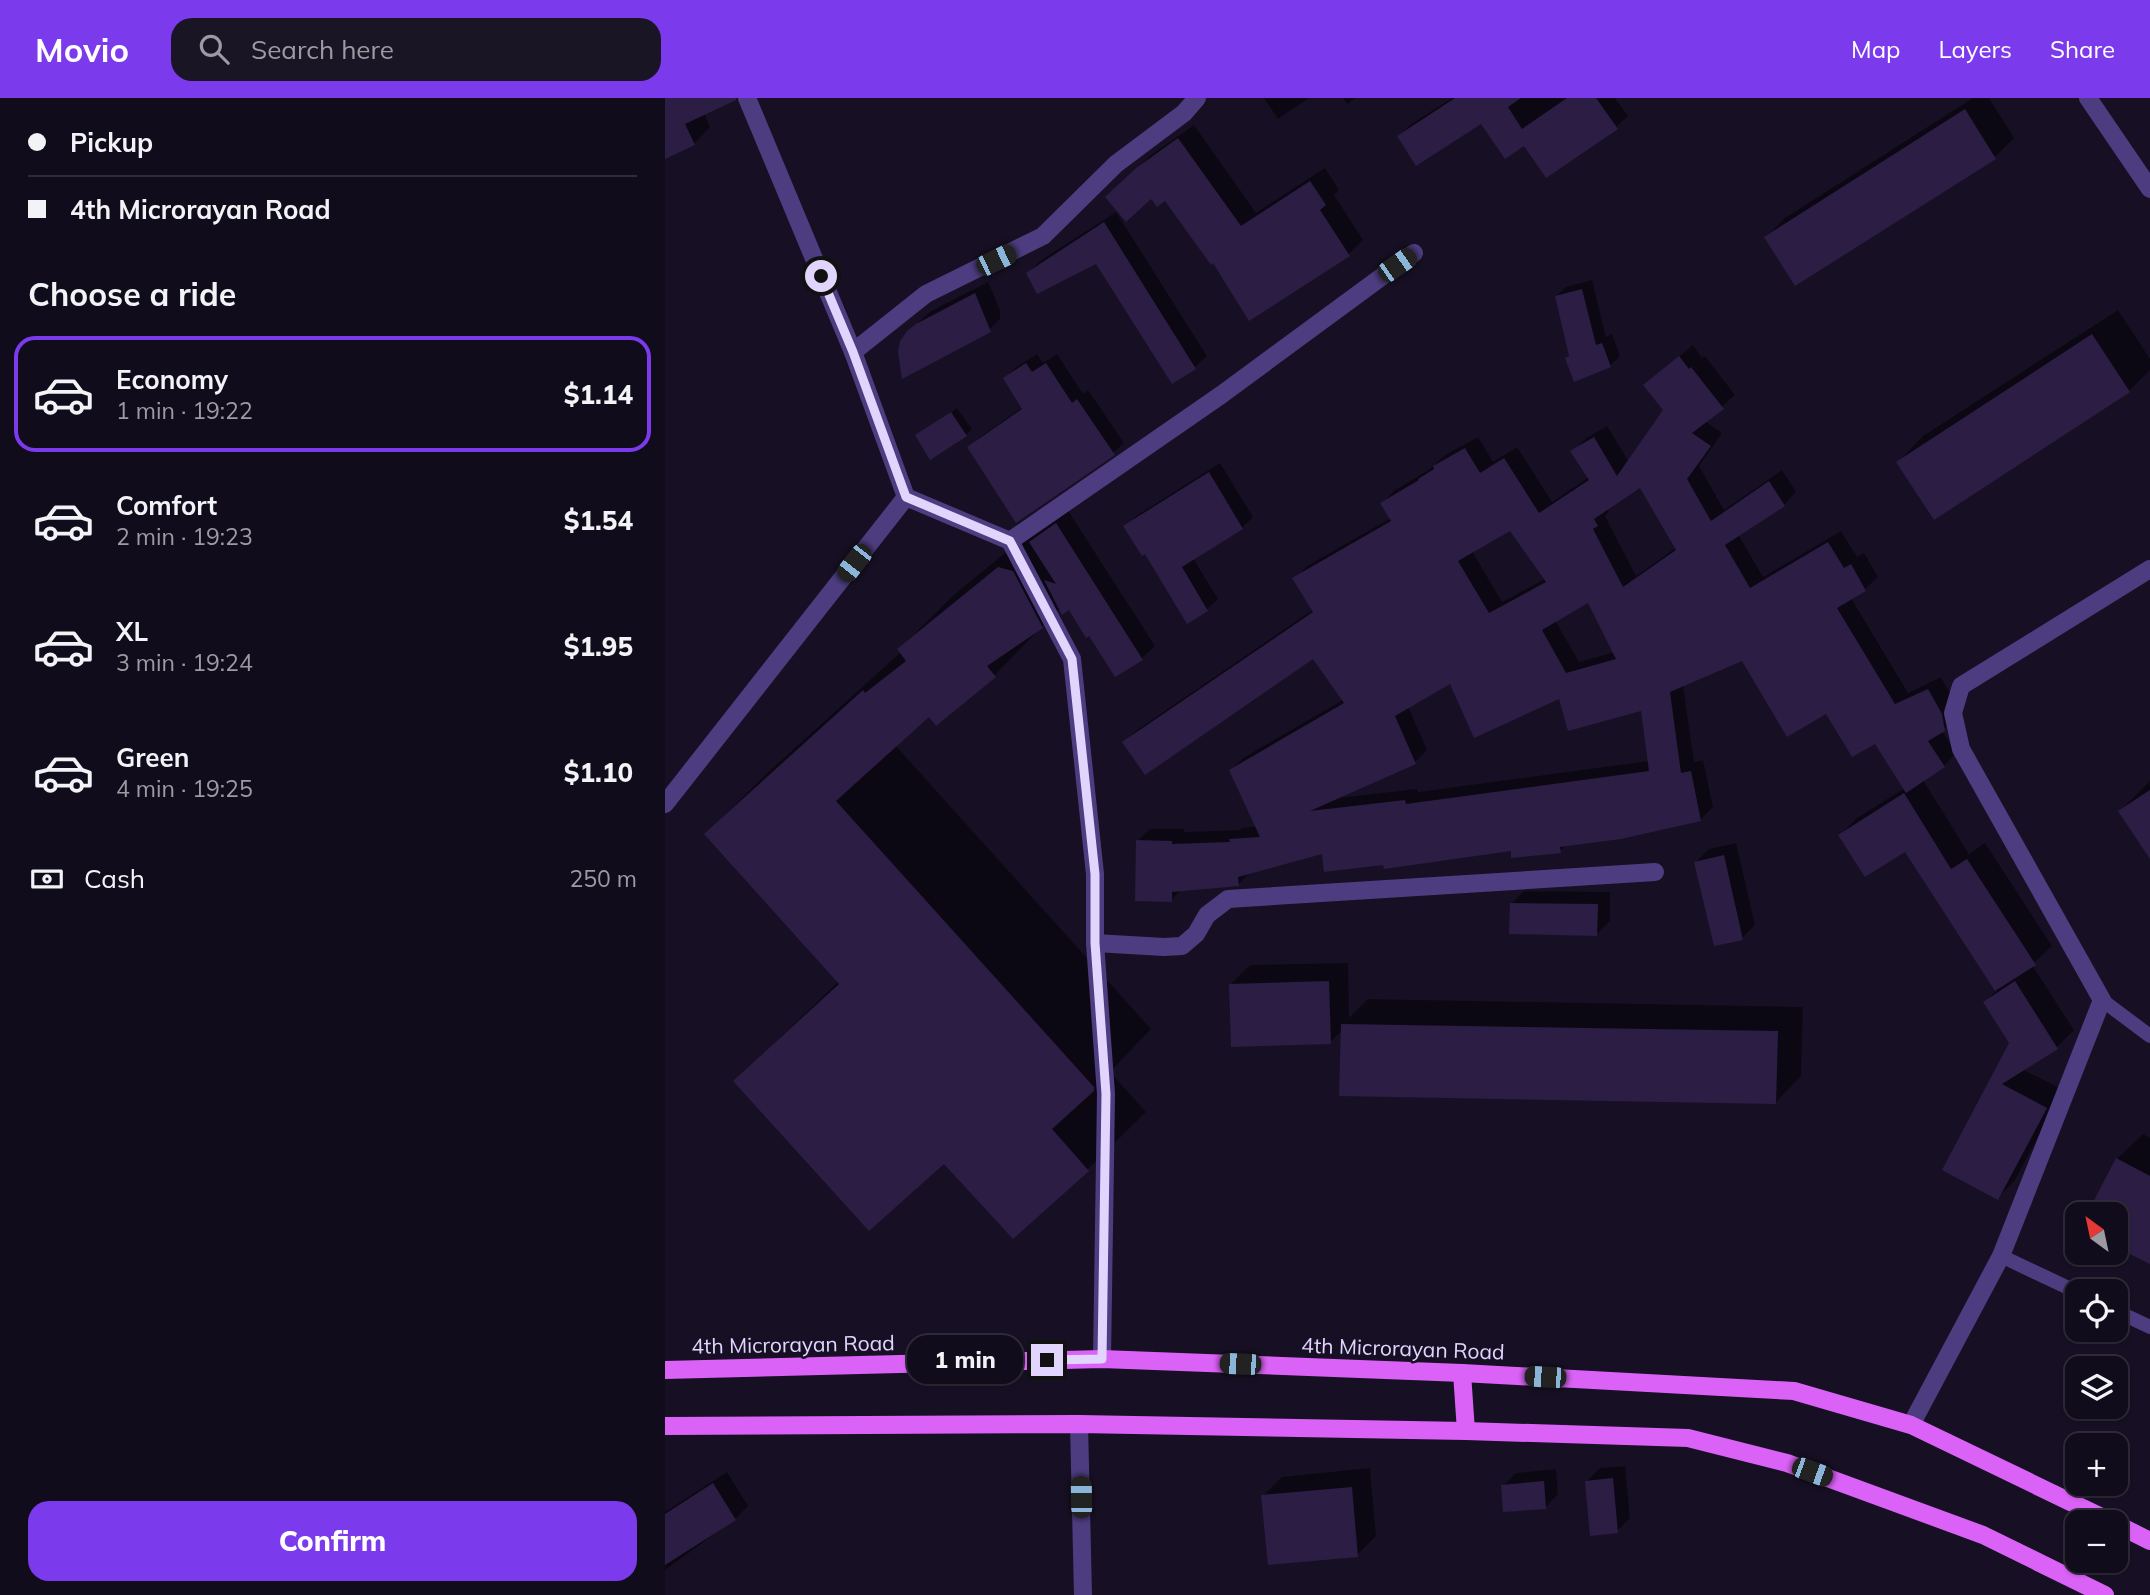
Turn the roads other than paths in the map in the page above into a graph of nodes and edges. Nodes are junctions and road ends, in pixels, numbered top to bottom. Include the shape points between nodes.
1 (747, 98) edge
2 (1197, 98) edge
3 (2088, 98) edge
4 (2150, 189) edge
5 (1414, 253) dead end
6 (853, 352) junction
7 (906, 497) junction
8 (1010, 541) junction
9 (2150, 569) edge
10 (665, 804) edge
11 (1655, 872) dead end
12 (1095, 943) junction
13 (2102, 1000) junction
14 (2148, 1031) edge
15 (2001, 1256) junction
16 (2065, 1286) edge
17 (2128, 1317) edge
18 (2150, 1327) edge
19 (1102, 1359) junction
20 (665, 1370) edge
21 (1462, 1373) junction
22 (1079, 1424) junction
23 (1911, 1425) junction
24 (665, 1426) edge
25 (1466, 1431) junction
26 (2087, 1510) edge
27 (2128, 1530) edge
28 (2150, 1541) edge
29 (1083, 1595) edge
30 (2105, 1595) edge

1 - 6 street
2 - 6 street via 1116,164 1043,236 926,294
3 - 4 street
5 - 8 street via 1221,395
6 - 7 street
7 - 8 street
7 - 10 street
8 - 12 street via 1072,659 1095,874
9 - 13 street via 1961,686 1953,713 1961,749
11 - 12 street via 1228,899 1207,915 1182,946
12 - 19 street via 1106,1094
13 - 14 lane
13 - 15 street
15 - 16 lane
15 - 23 street
17 - 18 lane
19 - 20 main road, 4th Microrayan Road
19 - 21 main road, 4th Microrayan Road
21 - 23 main road, 4th Microrayan Road via 1794,1391
21 - 25 main road
22 - 24 main road
22 - 25 main road
22 - 29 street
23 - 26 main road, 4th Microrayan Road
25 - 30 main road via 1688,1438 1787,1463 1983,1535
27 - 28 main road, 4th Microrayan Road

